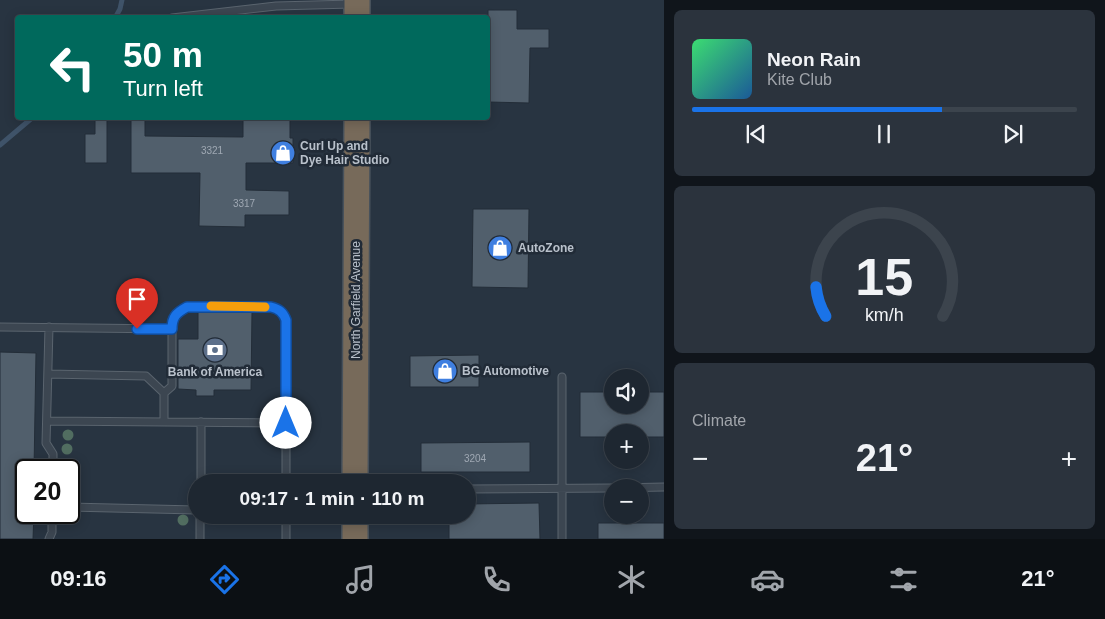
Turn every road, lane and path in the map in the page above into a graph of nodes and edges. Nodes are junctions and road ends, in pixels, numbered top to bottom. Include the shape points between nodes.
1 (357, 7) edge
2 (198, 15) edge
3 (357, 120) edge
4 (0, 327) edge
5 (49, 327) junction
6 (172, 329) junction
7 (48, 374) junction
8 (562, 377) dead end
9 (164, 393) junction
10 (47, 421) junction
11 (164, 422) junction
12 (201, 422) junction
13 (286, 423) junction
14 (53, 459) edge
15 (201, 474) edge
16 (286, 474) edge
17 (355, 474) edge
18 (649, 487) edge
19 (664, 487) edge
20 (562, 488) junction
21 (604, 488) edge
22 (476, 489) edge
23 (80, 507) edge
24 (188, 510) edge
25 (52, 524) edge
26 (200, 524) edge
27 (286, 524) edge
28 (355, 524) edge
29 (49, 539) edge
30 (200, 539) edge
31 (286, 539) edge
32 (355, 539) edge
33 (562, 539) edge

1 - 2 lane via 276,6
3 - 17 highway, North Garfield Avenue
4 - 5 lane
5 - 6 lane
5 - 7 lane
6 - 9 lane via 172,386
6 - 13 lane via 176,314 187,307 278,309 286,320
7 - 9 lane via 146,376
7 - 10 lane
8 - 20 lane
9 - 11 lane
10 - 11 lane
10 - 14 lane via 46,443
11 - 12 lane
12 - 13 lane
12 - 15 lane
13 - 16 lane
18 - 19 lane
20 - 21 lane
20 - 22 lane
20 - 33 lane
23 - 24 lane
25 - 29 lane
26 - 30 lane
27 - 31 lane
28 - 32 highway

